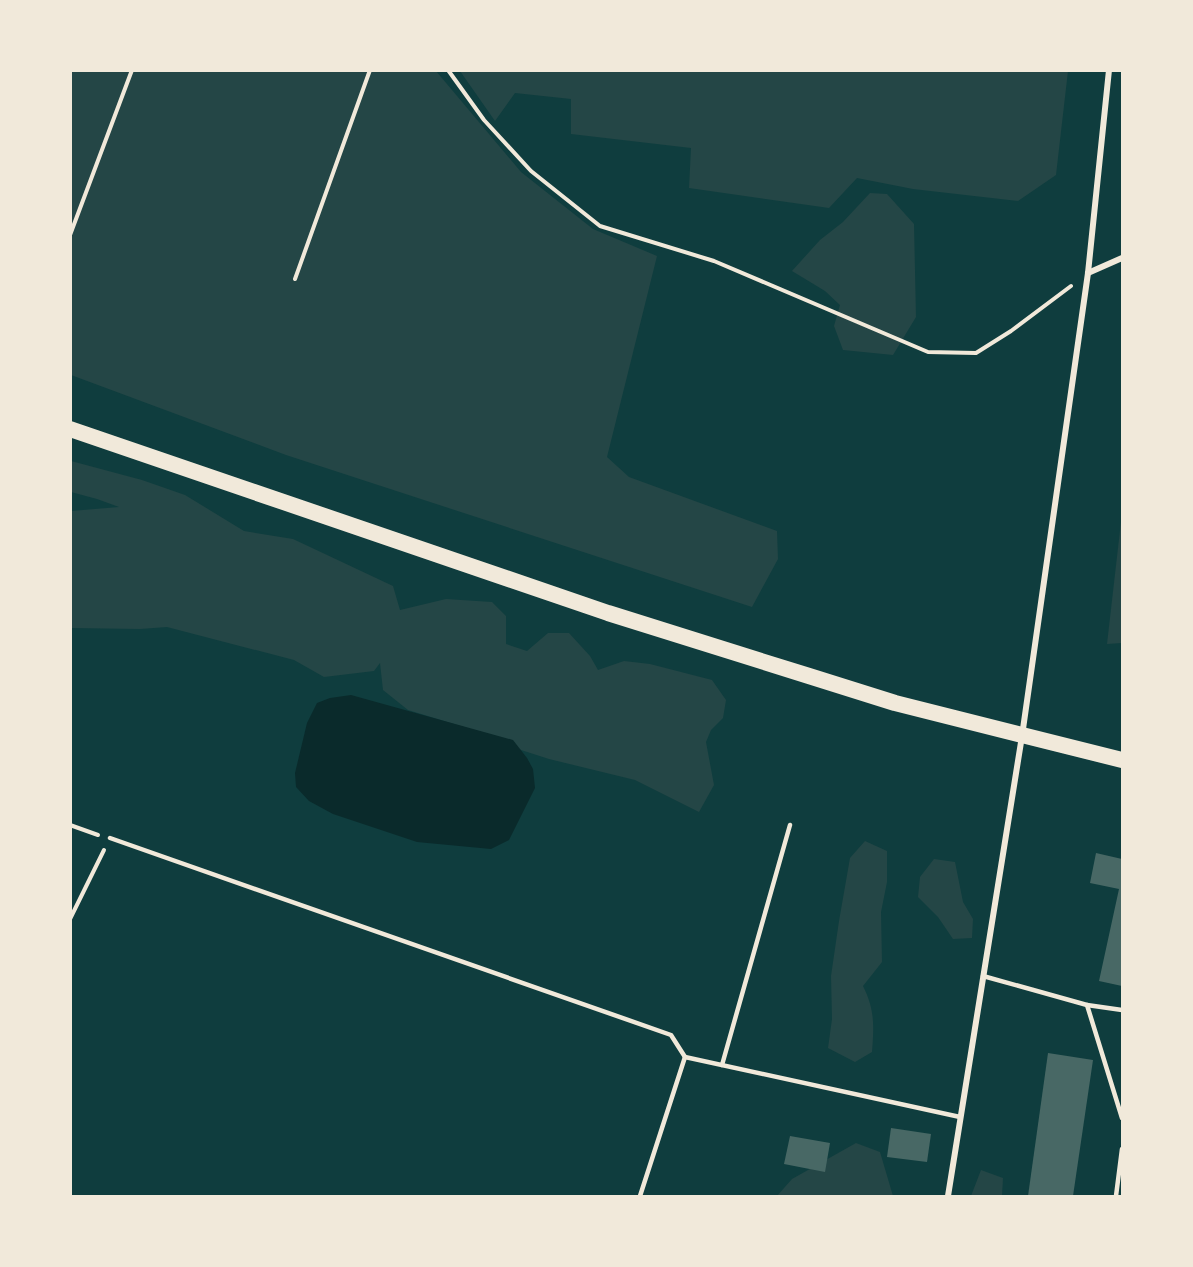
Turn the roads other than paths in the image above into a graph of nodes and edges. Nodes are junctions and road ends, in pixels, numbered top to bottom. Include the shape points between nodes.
1 (1109, 70) edge
2 (1122, 258) edge
3 (1088, 273) junction
4 (70, 429) edge
5 (1022, 736) junction
6 (1122, 760) edge
7 (790, 825) dead end
8 (110, 838) road end
9 (983, 976) junction
10 (1087, 1005) junction
11 (1122, 1010) edge
12 (685, 1057) junction
13 (722, 1065) junction
14 (960, 1117) junction
15 (1122, 1118) edge
16 (1122, 1149) edge
17 (640, 1197) edge
18 (948, 1197) edge
19 (1116, 1197) edge

1 - 3 street
2 - 3 street
3 - 5 street
4 - 5 highway via 608,613 895,704
5 - 6 highway
5 - 9 street
7 - 13 lane
8 - 12 lane via 671,1035
9 - 10 lane
9 - 14 street
10 - 11 lane
10 - 15 lane
12 - 13 lane
12 - 17 lane
13 - 14 lane
14 - 18 street
16 - 19 lane

